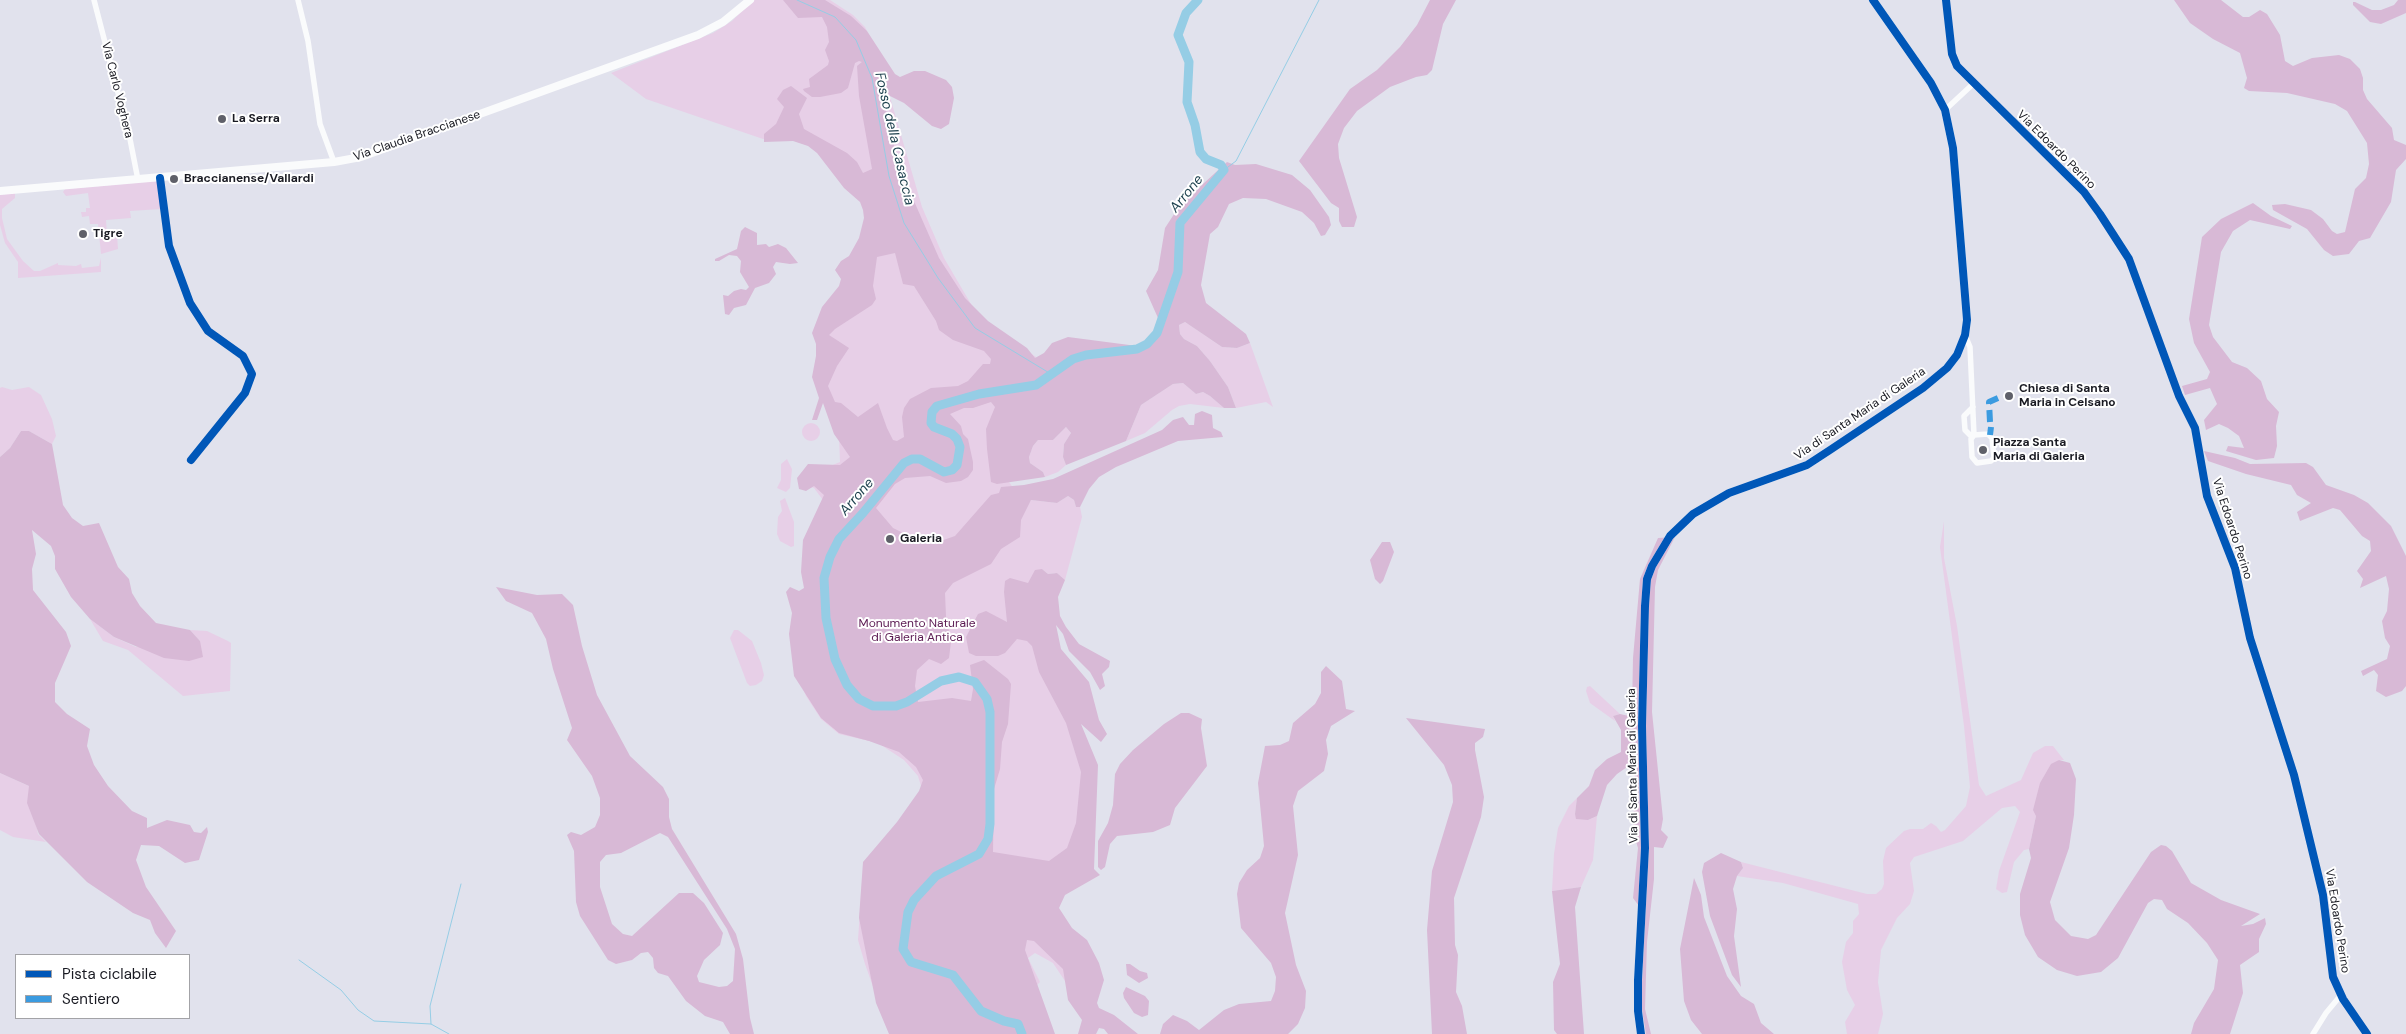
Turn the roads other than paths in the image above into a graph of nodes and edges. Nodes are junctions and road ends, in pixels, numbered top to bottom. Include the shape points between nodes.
1 (94, 0) edge
2 (298, 0) edge
3 (750, 0) edge
4 (1873, 0) edge
5 (1946, 0) edge
6 (1973, 84) junction
7 (1945, 110) junction
8 (334, 162) junction
9 (160, 178) junction
10 (138, 180) junction
11 (0, 191) edge
12 (1965, 335) junction
13 (1973, 407) junction
14 (1973, 436) junction
15 (191, 460) dead end
16 (2341, 994) junction
17 (1641, 1034) edge
18 (2313, 1034) edge
19 (2367, 1034) edge

1 - 10 street, Via Carlo Voghera
2 - 8 street via 308,41 320,124
3 - 8 street, Via Claudia Braccianese via 723,22 698,35 370,155
4 - 7 street, Via di Santa Maria di Galeria via 1931,83
5 - 6 street, Via Edoardo Perino via 1952,54 1957,66
6 - 7 street
6 - 16 street, Via Edoardo Perino via 2084,192 2129,259 2179,396 2195,428 2206,492 2234,568 2254,653 2294,775 2323,895 2332,972
7 - 12 street, Via di Santa Maria di Galeria via 1954,157 1968,320
8 - 9 street, Via Claudia Braccianese
9 - 10 street, Via Claudia Braccianese
9 - 15 street via 169,246 190,303 205,327 240,352 252,372 245,393
10 - 11 street, Via Claudia Braccianese
12 - 13 street via 1970,347
12 - 17 street, Via di Santa Maria di Galeria via 1957,355 1947,368 1923,388 1807,465 1729,493 1692,514 1670,536 1652,566 1647,579 1645,606 1642,726 1645,856 1638,980
13 - 14 street
13 - 14 street via 1964,416 1965,430
14 - 14 street via 1990,435 1994,456 1991,461 1974,460
16 - 18 street
16 - 19 street, Via Edoardo Perino

